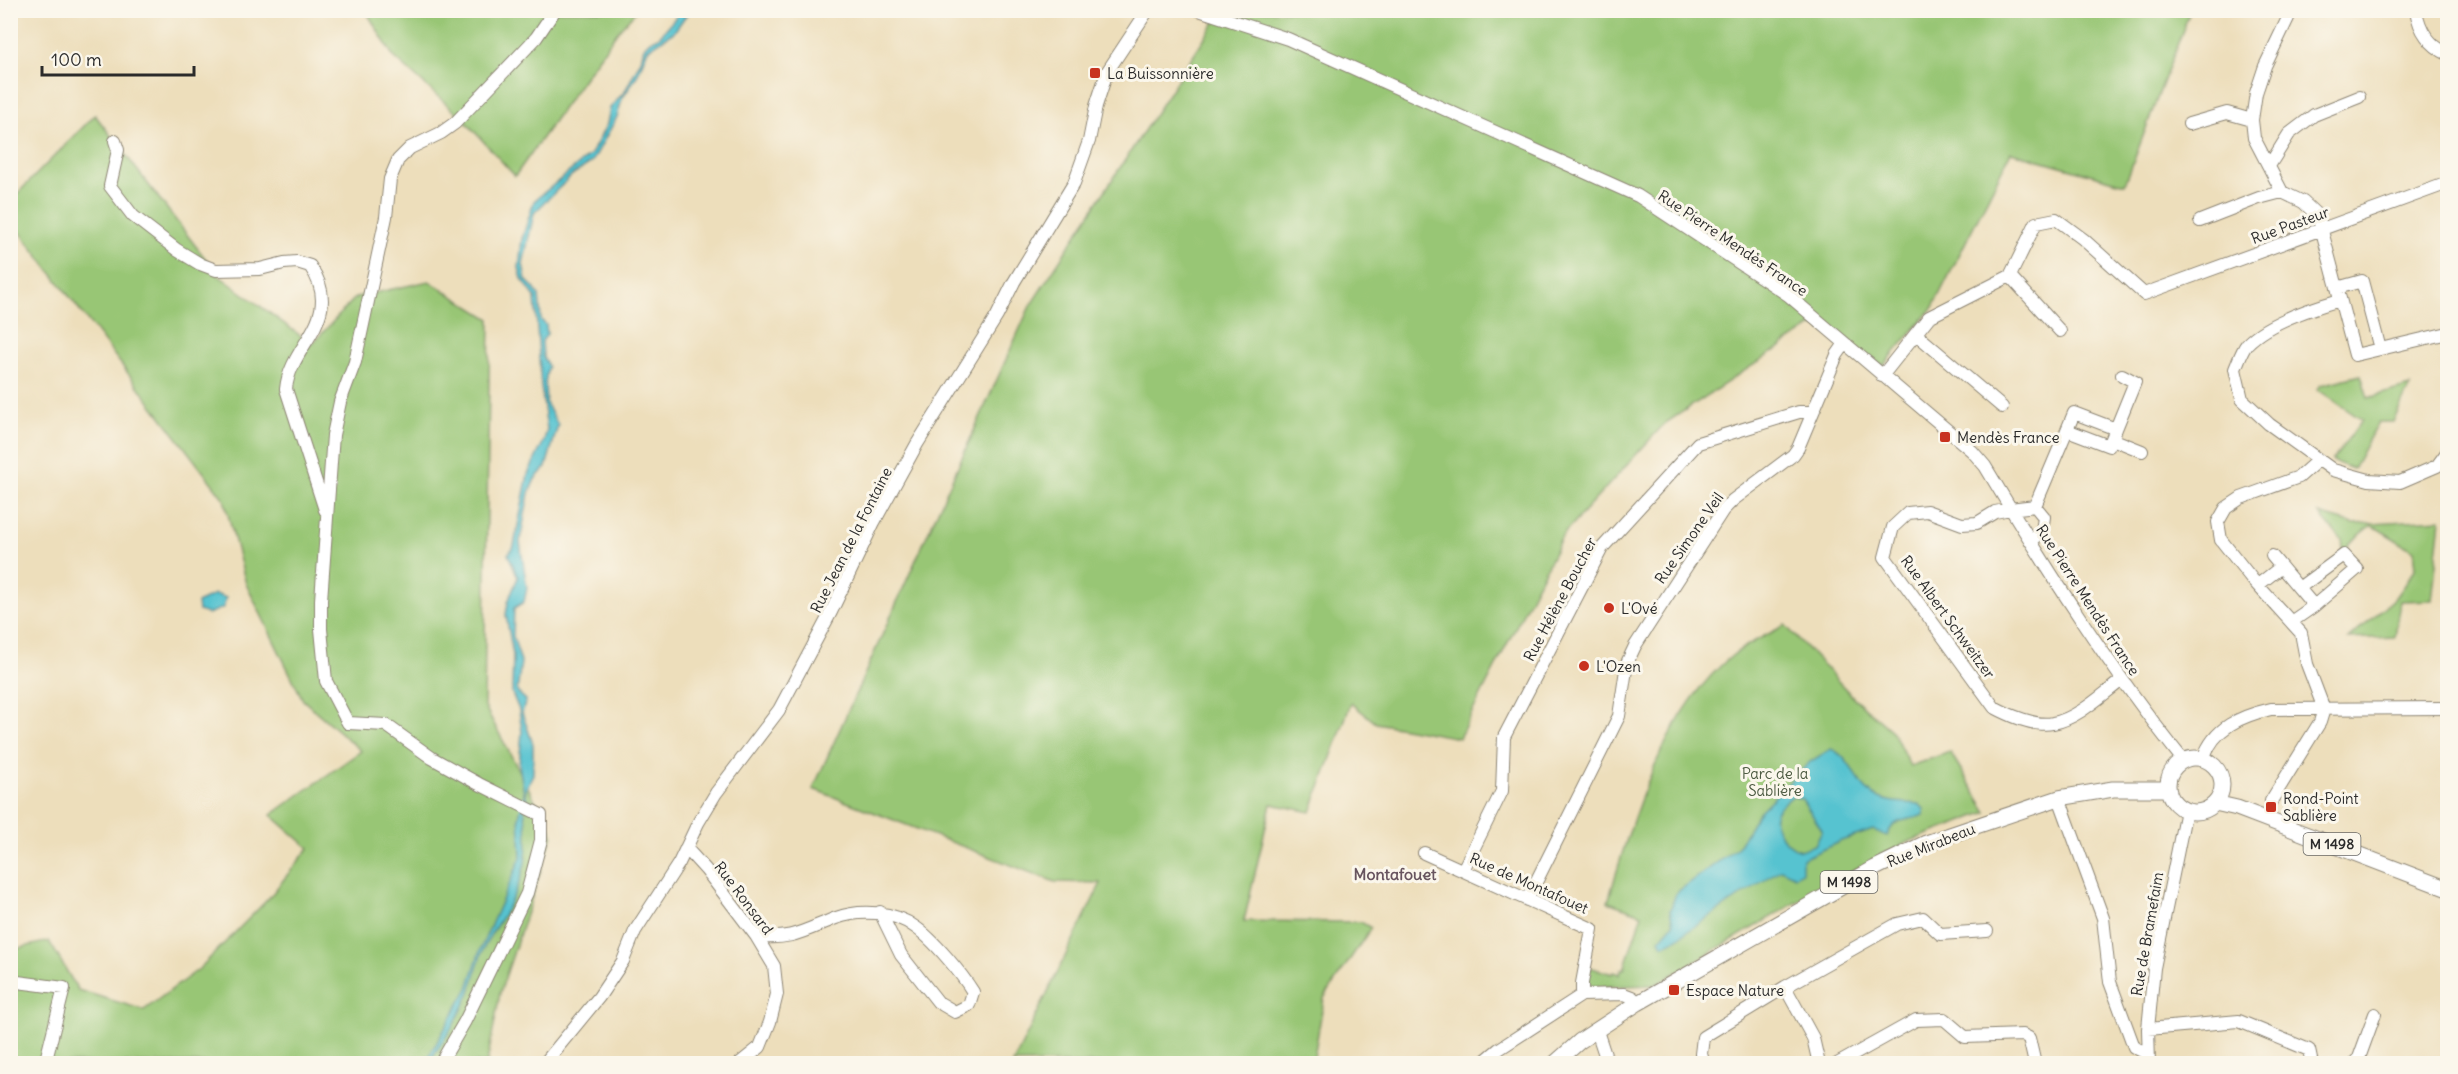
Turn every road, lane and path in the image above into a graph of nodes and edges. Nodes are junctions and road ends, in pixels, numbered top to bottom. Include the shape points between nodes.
1 (555, 10) edge
2 (1148, 10) edge
3 (1199, 10) edge
4 (2287, 10) edge
5 (2416, 10) edge
6 (2448, 54) edge
7 (2359, 97) dead end
8 (2252, 120) junction
9 (2189, 124) dead end
10 (115, 141) dead end
11 (2269, 166) junction
12 (2448, 183) edge
13 (2282, 192) junction
14 (2200, 221) dead end
15 (2320, 230) junction
16 (2010, 276) junction
17 (2338, 294) junction
18 (2060, 331) dead end
19 (2448, 333) edge
20 (1916, 334) junction
21 (1844, 345) junction
22 (2380, 349) junction
23 (2122, 375) dead end
24 (1882, 376) junction
25 (2002, 407) dead end
26 (1813, 412) junction
27 (2067, 430) junction
28 (2114, 434) junction
29 (2142, 451) dead end
30 (2448, 451) edge
31 (2318, 460) junction
32 (2035, 506) junction
33 (2010, 509) junction
34 (327, 517) junction
35 (2031, 542) junction
36 (2272, 556) dead end
37 (2281, 567) junction
38 (2258, 585) junction
39 (2300, 588) junction
40 (2314, 606) junction
41 (2291, 622) junction
42 (2122, 680) junction
43 (2448, 708) edge
44 (2324, 709) junction
45 (2203, 759) junction
46 (2183, 760) junction
47 (2168, 789) junction
48 (2271, 801) dead end
49 (2215, 803) junction
50 (2060, 805) junction
51 (2186, 810) junction
52 (686, 848) junction
53 (1424, 853) dead end
54 (1463, 870) junction
55 (2448, 889) edge
56 (1527, 900) junction
57 (880, 912) junction
58 (1987, 931) dead end
59 (756, 936) junction
60 (10, 981) edge
61 (1785, 987) junction
62 (1582, 995) junction
63 (1638, 1004) junction
64 (2375, 1014) dead end
65 (2148, 1029) junction
66 (1597, 1031) junction
67 (2149, 1059) edge
68 (1558, 1060) edge
69 (45, 1064) edge
70 (440, 1064) edge
71 (544, 1064) edge
72 (739, 1064) edge
73 (1481, 1064) edge
74 (1608, 1064) edge
75 (1704, 1064) edge
76 (1819, 1064) edge
77 (1837, 1064) edge
78 (2035, 1064) edge
79 (2312, 1064) edge
80 (2353, 1064) edge

1 - 34 street via 536,38 483,95 448,128 410,148 390,179 386,217 355,362 333,435
2 - 52 street, Rue Jean de la Fontaine via 1107,72 1074,183 917,444 779,710 716,794
3 - 21 street, Rue Pierre Mendès France via 1288,39 1638,196 1788,295
4 - 8 street via 2288,18 2256,93
5 - 6 street via 2428,41
7 - 11 street via 2314,115 2289,134
8 - 9 street via 2227,113
8 - 11 street via 2254,138
10 - 34 street via 118,150 110,186 133,216 177,250 216,270 260,269 297,262 310,266 318,278 322,291 320,313 314,332 287,375 286,389
11 - 13 street
12 - 15 street, Rue Pasteur
13 - 14 street
13 - 15 street via 2303,202 2318,216
15 - 16 street, Rue Pasteur via 2144,294 2083,238 2056,219 2036,224
15 - 17 street
16 - 18 street
16 - 20 street via 1929,317
17 - 22 street via 2355,355
17 - 22 street via 2362,281
17 - 31 street via 2271,328 2247,345 2235,369 2242,399
19 - 22 street
20 - 24 street
20 - 25 street
21 - 24 street, Rue Pierre Mendès France
21 - 26 street, Rue Simone Veil
23 - 28 street via 2135,382
24 - 33 street, Rue Pierre Mendès France via 1972,451
26 - 54 street, Rue Hélène Boucher via 1803,411 1698,443 1607,541 1504,737 1502,791
26 - 56 street, Rue Simone Veil via 1793,455 1723,510 1635,646 1627,663 1619,716
27 - 28 street via 2109,446
27 - 28 street via 2074,413
27 - 32 street
28 - 29 street
30 - 31 street via 2437,466 2400,482 2369,480 2333,470
31 - 38 street via 2299,477 2241,498 2226,508 2218,522 2221,540
32 - 33 street
32 - 35 street via 2044,517 2042,531
33 - 35 street, Rue Pierre Mendès France
33 - 42 street, Rue Albert Schweitzer via 1995,512 1977,523 1962,524 1927,511 1908,513 1893,527 1885,557 1994,707 2015,718 2053,724 2082,711
34 - 70 street via 321,600 326,681 348,723 386,725 432,758 541,815 541,840 527,893
35 - 42 street, Rue Pierre Mendès France
36 - 37 street
37 - 38 street
37 - 39 street
38 - 41 street
39 - 40 street
39 - 40 street via 2344,555 2357,569
40 - 41 street
41 - 44 street via 2301,633 2307,664
42 - 46 street, Rue Pierre Mendès France
43 - 44 street
44 - 45 street via 2271,709 2246,715 2225,726
44 - 48 street
45 - 46 main road
45 - 49 main road via 2218,769 2221,777 2222,787
46 - 47 main road via 2171,772
47 - 50 main road, Rue Mirabeau / M 1498 via 2113,789
47 - 51 main road via 2174,802
49 - 51 main road, M 1498 via 2202,811
49 - 55 main road, M 1498 via 2237,807
50 - 63 main road, Rue Mirabeau / M 1498 via 1926,843 1873,869
50 - 67 street via 2103,918 2110,982 2134,1047
51 - 65 street, Rue de Bramefaim via 2154,968
52 - 59 street, Rue Ronsard
52 - 71 street, Rue Jean de la Fontaine via 635,931 623,961
53 - 54 street, Rue de Montafouet
54 - 56 street, Rue de Montafouet
56 - 62 street, Rue de Montafouet via 1592,929
57 - 57 street via 915,926 944,956 973,992 969,1005 955,1012 938,1002 901,955
57 - 59 street via 838,917 776,939
58 - 61 street via 1941,934 1923,918 1897,924
59 - 72 street, Rue Ronsard via 774,966 777,994 760,1047
60 - 69 street via 64,988
61 - 75 street via 1703,1037
61 - 76 street via 1813,1038
62 - 63 street via 1624,994
62 - 73 street via 1499,1048
63 - 66 main road, Rue Mirabeau / M 1498
64 - 80 street via 2359,1058
65 - 67 street, Rue de Bramefaim
65 - 79 street via 2239,1021 2309,1050
66 - 68 main road, Rue Mirabeau / M 1498
66 - 74 street
77 - 78 street via 1916,1020 1944,1019 1965,1037 2023,1035 2029,1038

